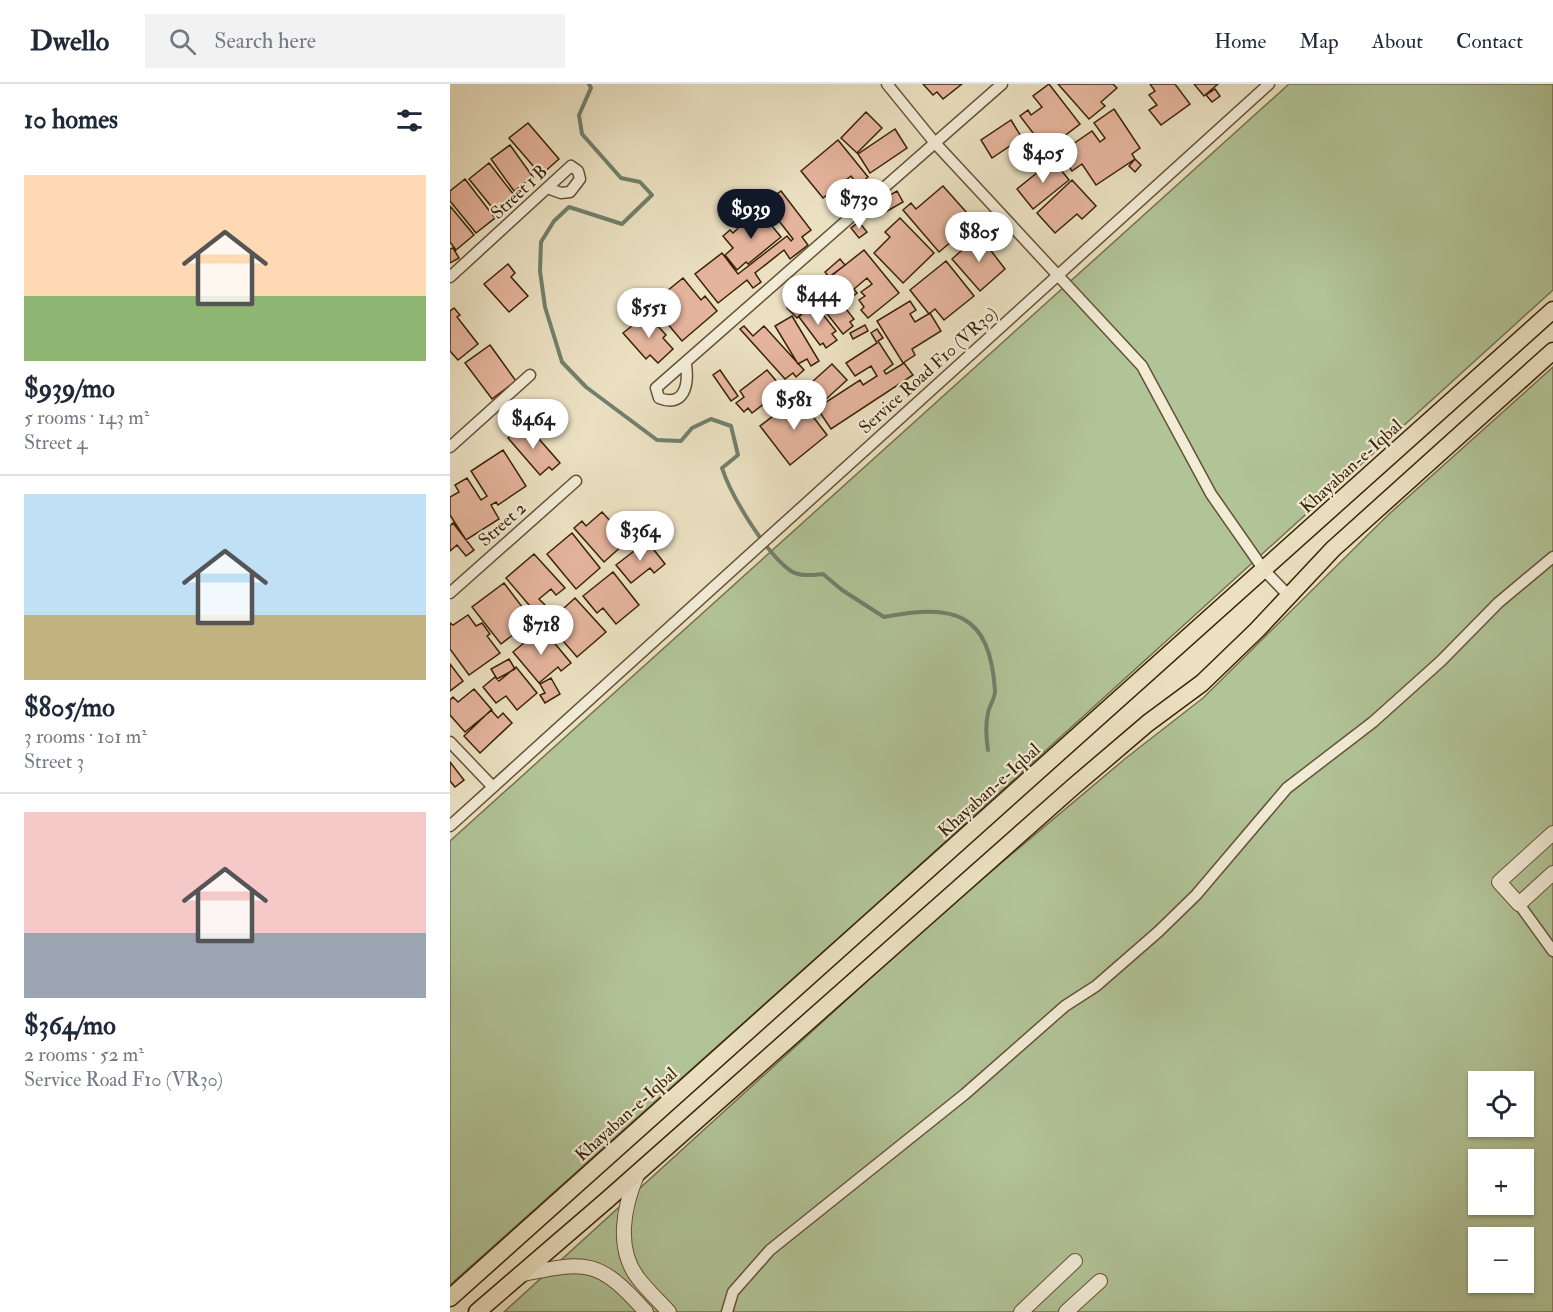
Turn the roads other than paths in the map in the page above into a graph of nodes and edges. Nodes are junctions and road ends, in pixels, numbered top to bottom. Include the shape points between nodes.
1 (887, 84) edge
2 (1002, 84) edge
3 (1269, 84) edge
4 (935, 143) junction
5 (550, 189) dead end
6 (1057, 275) junction
7 (450, 277) edge
8 (1553, 310) edge
9 (1553, 351) edge
10 (686, 365) dead end
11 (530, 375) dead end
12 (450, 447) edge
13 (576, 480) dead end
14 (1553, 557) edge
15 (1264, 570) junction
16 (450, 593) edge
17 (1288, 595) junction
18 (450, 742) edge
19 (492, 786) junction
20 (450, 826) edge
21 (1553, 833) edge
22 (1553, 873) edge
23 (1519, 904) junction
24 (1553, 951) edge
25 (637, 1173) junction
26 (1075, 1261) dead end
27 (518, 1276) junction
28 (1100, 1281) dead end
29 (450, 1298) edge
30 (477, 1312) edge
31 (646, 1312) edge
32 (669, 1312) edge
33 (727, 1312) edge
34 (1021, 1312) edge
35 (1066, 1312) edge

1 - 4 street
2 - 4 street
3 - 6 street, Service Road F10 (VR30)
4 - 6 street
4 - 10 street via 656,388 659,398 667,401 685,394
5 - 7 street, Street 1 B via 570,192 580,179 578,171 571,166
6 - 15 street via 1142,366 1211,494
6 - 19 street, Service Road F10 (VR30)
8 - 15 main road, Khayaban-e-Iqbal
9 - 17 main road via 1333,549
11 - 12 street
13 - 16 street, Street 2
14 - 33 street via 1498,603 1373,722 1287,788 1196,895 1158,932 771,1250 733,1292
15 - 17 street
15 - 29 main road, Khayaban-e-Iqbal
17 - 25 main road via 1202,684 1148,723 1073,787
18 - 19 street
19 - 20 street, Service Road F10 (VR30)
21 - 23 street via 1499,882
22 - 23 street
23 - 24 street
25 - 27 main road
25 - 32 street via 624,1217 628,1257 637,1277
26 - 34 street
27 - 30 main road
27 - 31 street via 554,1268 593,1267 621,1285
28 - 35 street

